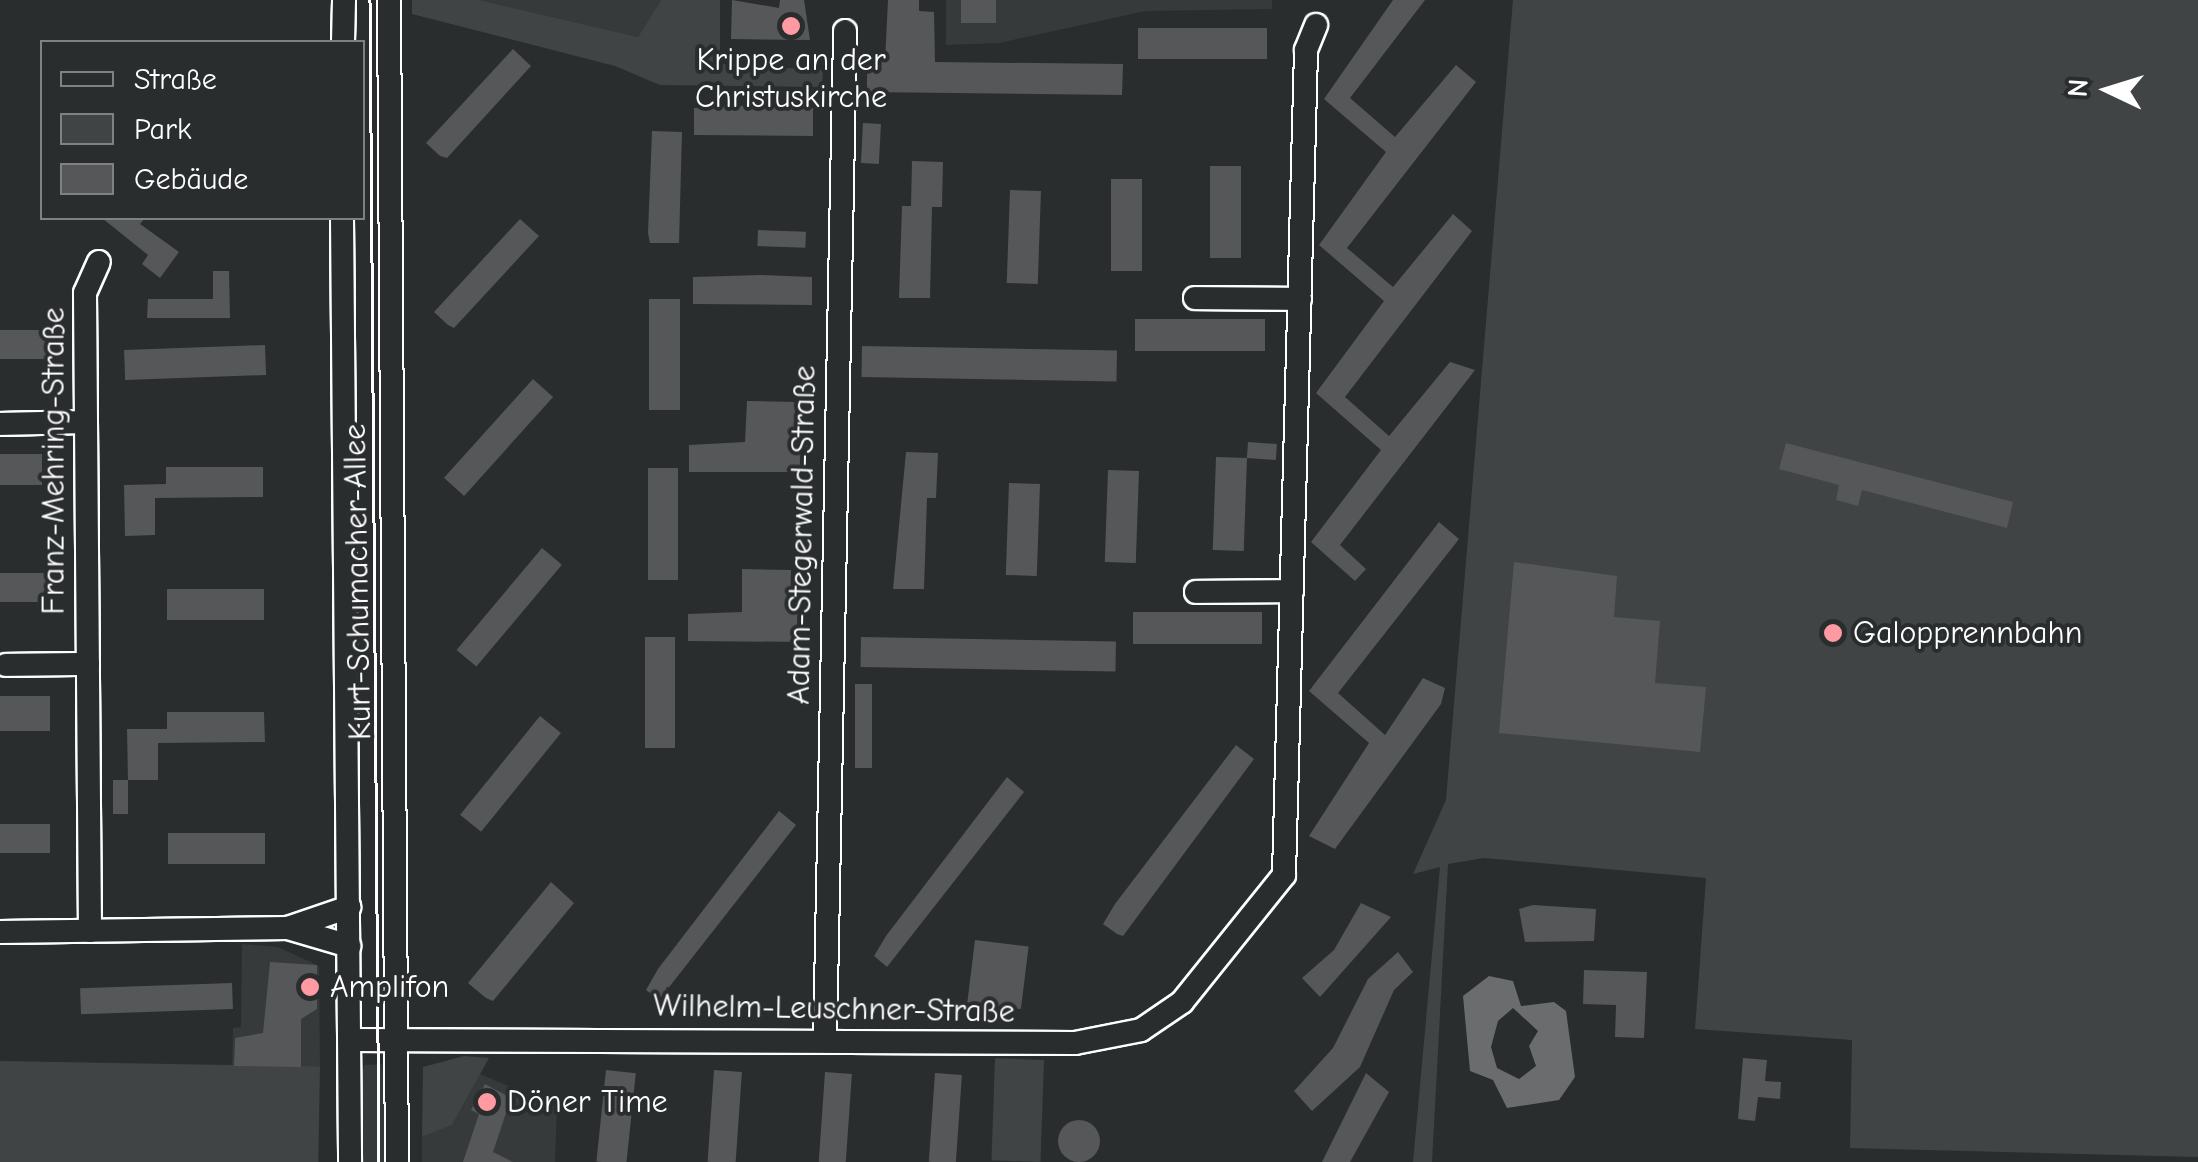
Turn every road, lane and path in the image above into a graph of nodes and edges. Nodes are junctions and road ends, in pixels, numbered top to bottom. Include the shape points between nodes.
1 (344, 0) edge
2 (389, 0) edge
3 (1316, 25) dead end
4 (845, 31) dead end
5 (343, 40) edge
6 (342, 220) edge
7 (99, 262) dead end
8 (1195, 298) dead end
9 (1300, 299) junction
10 (86, 422) junction
11 (0, 424) edge
12 (1292, 591) junction
13 (1196, 592) dead end
14 (88, 664) junction
15 (6, 665) dead end
16 (349, 908) junction
17 (288, 928) junction
18 (90, 930) junction
19 (0, 932) edge
20 (350, 946) junction
21 (395, 1038) junction
22 (350, 1040) junction
23 (824, 1040) junction
24 (350, 1162) edge
25 (397, 1162) edge

1 - 5 street
2 - 21 street, Kurt-Schumacher-Allee
3 - 9 street, Wilhelm-Leuschner-Straße via 1306,50
4 - 23 street, Adam-Stegerwald-Straße
6 - 16 street, Kurt-Schumacher-Allee
7 - 10 street, Franz-Mehring-Straße via 85,293
8 - 9 street
9 - 12 street, Wilhelm-Leuschner-Straße
10 - 11 street
10 - 14 street, Franz-Mehring-Straße
12 - 13 street
12 - 23 street, Wilhelm-Leuschner-Straße via 1284,874 1264,908 1182,1002 1119,1037
14 - 15 street
14 - 18 street, Franz-Mehring-Straße
16 - 17 street
16 - 20 street, Kurt-Schumacher-Allee
17 - 18 street
17 - 20 street
18 - 19 street
20 - 22 street, Kurt-Schumacher-Allee
21 - 22 street, Wilhelm-Leuschner-Straße
21 - 23 street, Wilhelm-Leuschner-Straße
21 - 25 street, Kurt-Schumacher-Allee
22 - 24 street, Kurt-Schumacher-Allee

